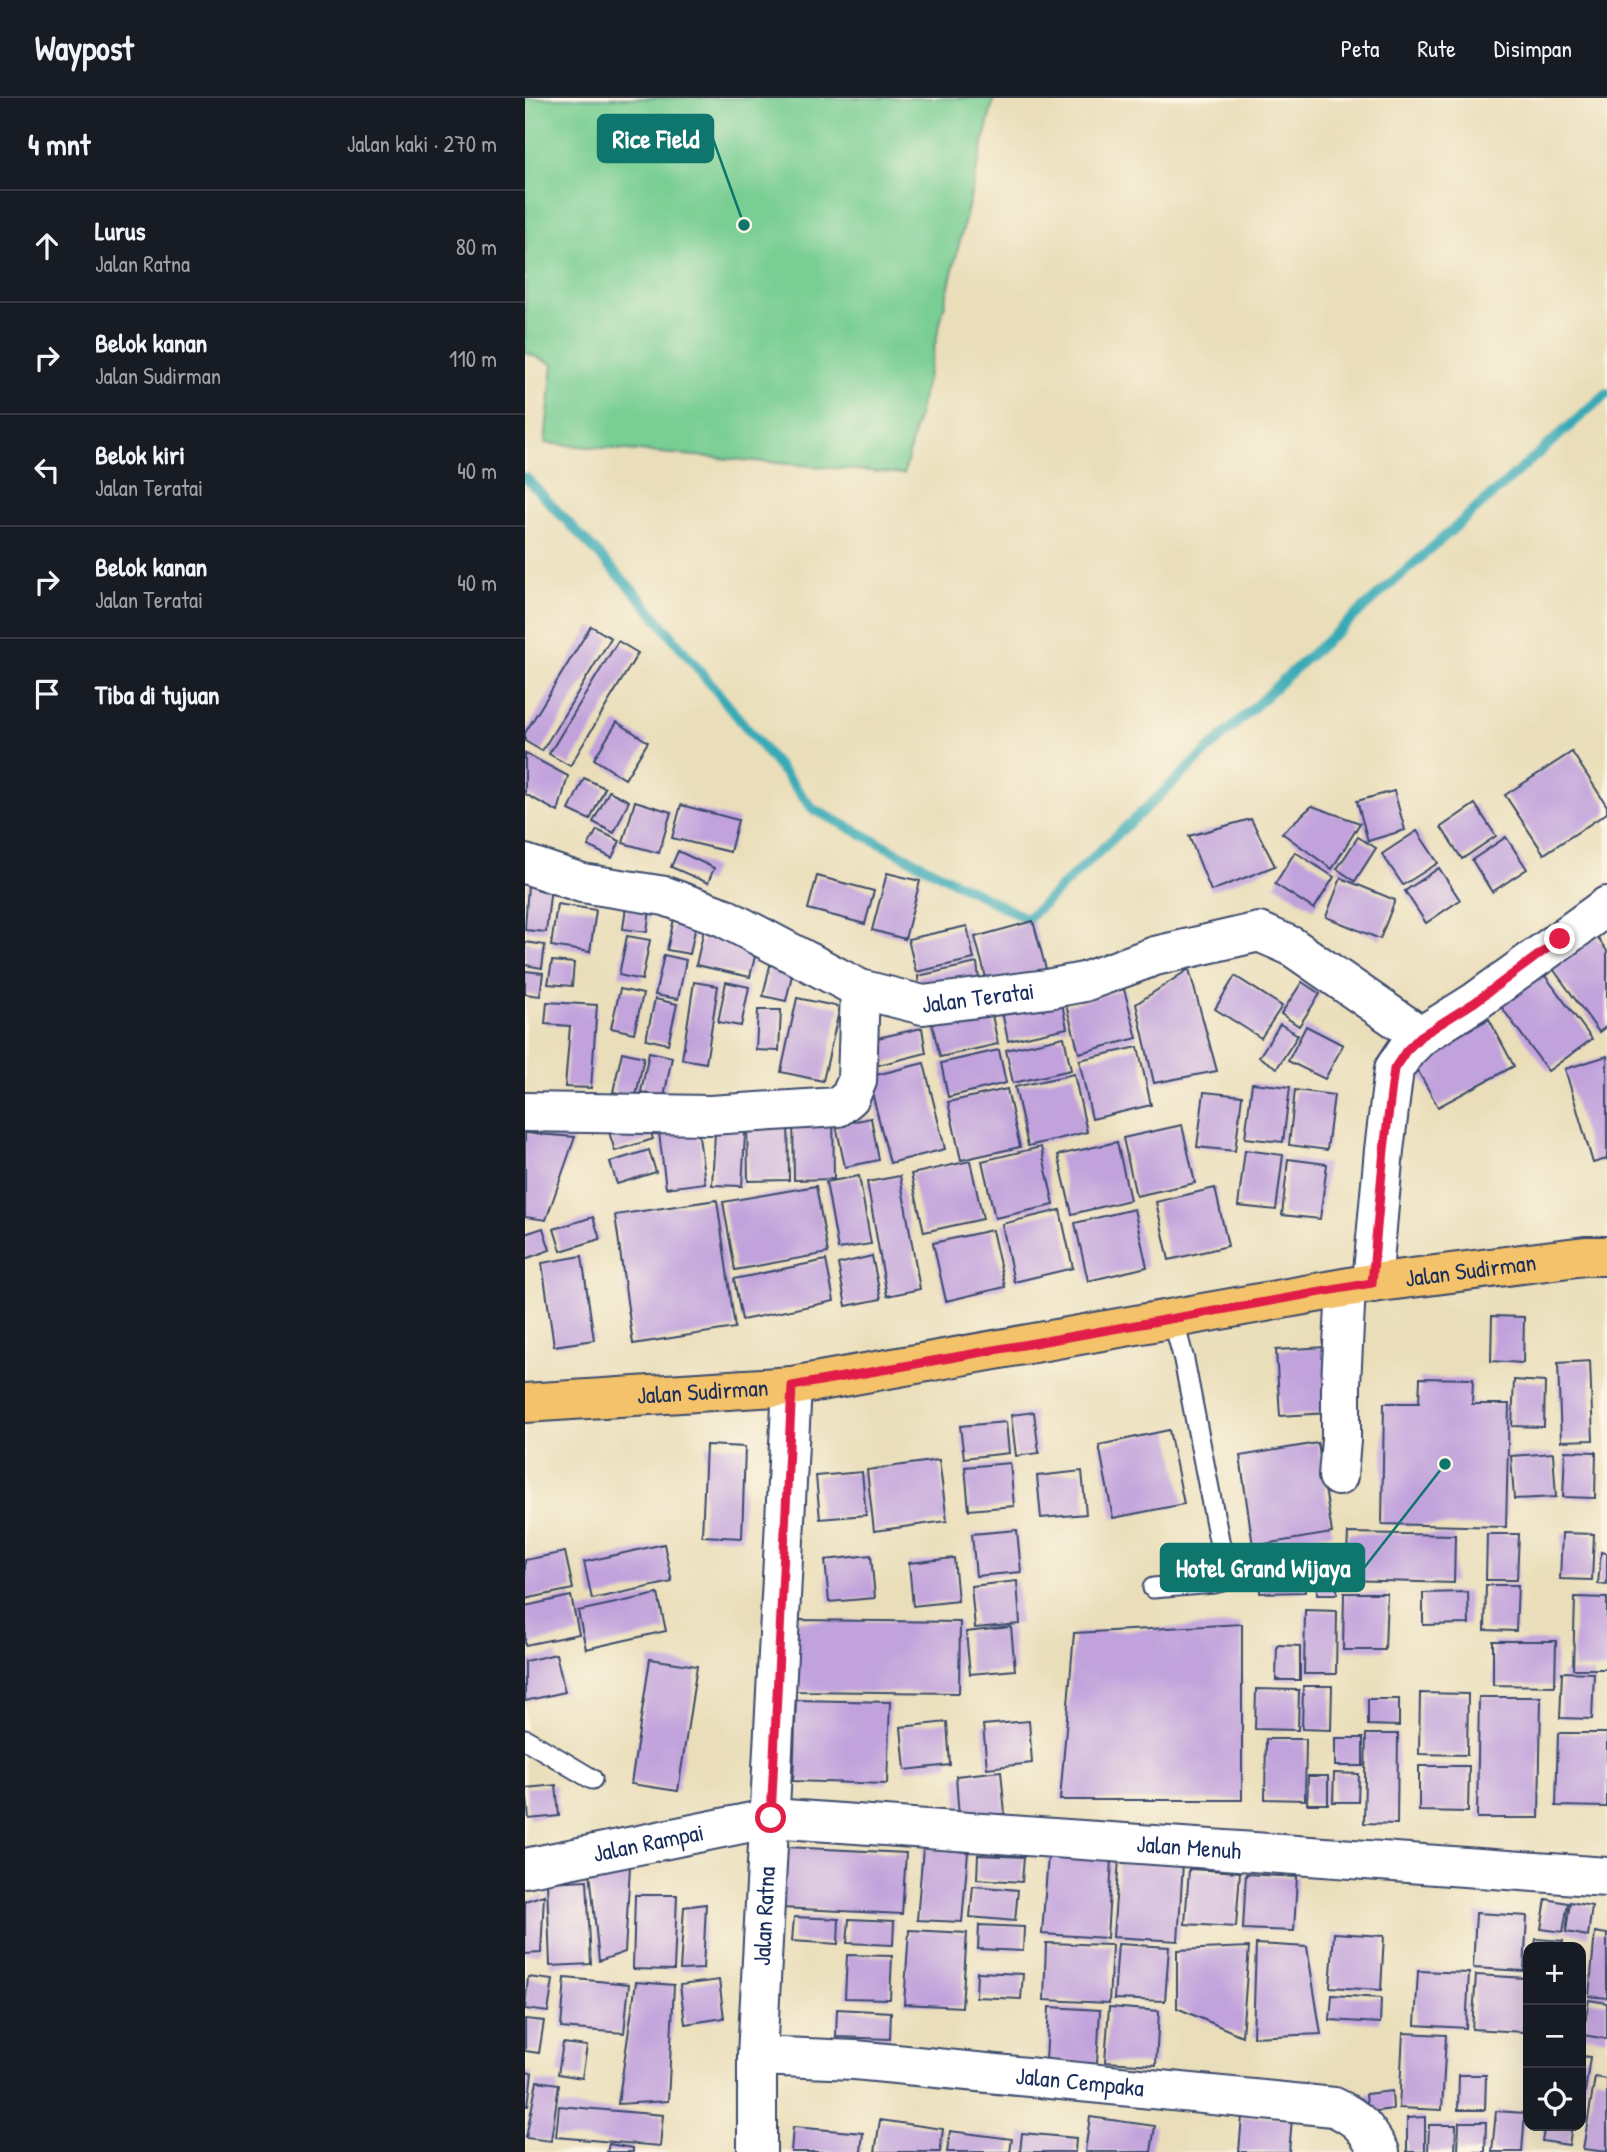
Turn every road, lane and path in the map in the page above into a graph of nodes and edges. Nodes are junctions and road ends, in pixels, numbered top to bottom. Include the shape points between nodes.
1 (525, 864) edge
2 (1607, 906) edge
3 (860, 989) junction
4 (1421, 1036) junction
5 (525, 1112) edge
6 (1600, 1254) edge
7 (1359, 1286) junction
8 (1173, 1319) junction
9 (792, 1386) junction
10 (525, 1403) edge
11 (1338, 1476) dead end
12 (1153, 1588) dead end
13 (525, 1739) edge
14 (592, 1779) dead end
15 (771, 1818) junction
16 (525, 1868) edge
17 (1607, 1877) edge
18 (757, 2056) junction
19 (757, 2152) edge
20 (1380, 2152) edge

1 - 3 street, Jalan Teratai via 582,883 664,895 723,917
2 - 4 street
3 - 4 street, Jalan Teratai via 923,1005 1047,989 1084,982 1155,956 1258,932 1291,946
3 - 5 street via 856,1081 850,1097 838,1107 709,1115
4 - 7 street via 1394,1069
6 - 7 main road, Jalan Sudirman
7 - 8 main road, Jalan Sudirman
7 - 11 street via 1341,1383
8 - 9 main road, Jalan Sudirman
8 - 12 lane via 1226,1576 1214,1583
9 - 10 main road, Jalan Sudirman
9 - 15 street, Jalan Ratna
13 - 14 lane
15 - 16 street, Jalan Rampai
15 - 17 street, Jalan Menuh
15 - 18 street, Jalan Ratna
18 - 19 street, Jalan Ratna
18 - 20 street, Jalan Cempaka via 855,2060 1334,2107 1364,2125

